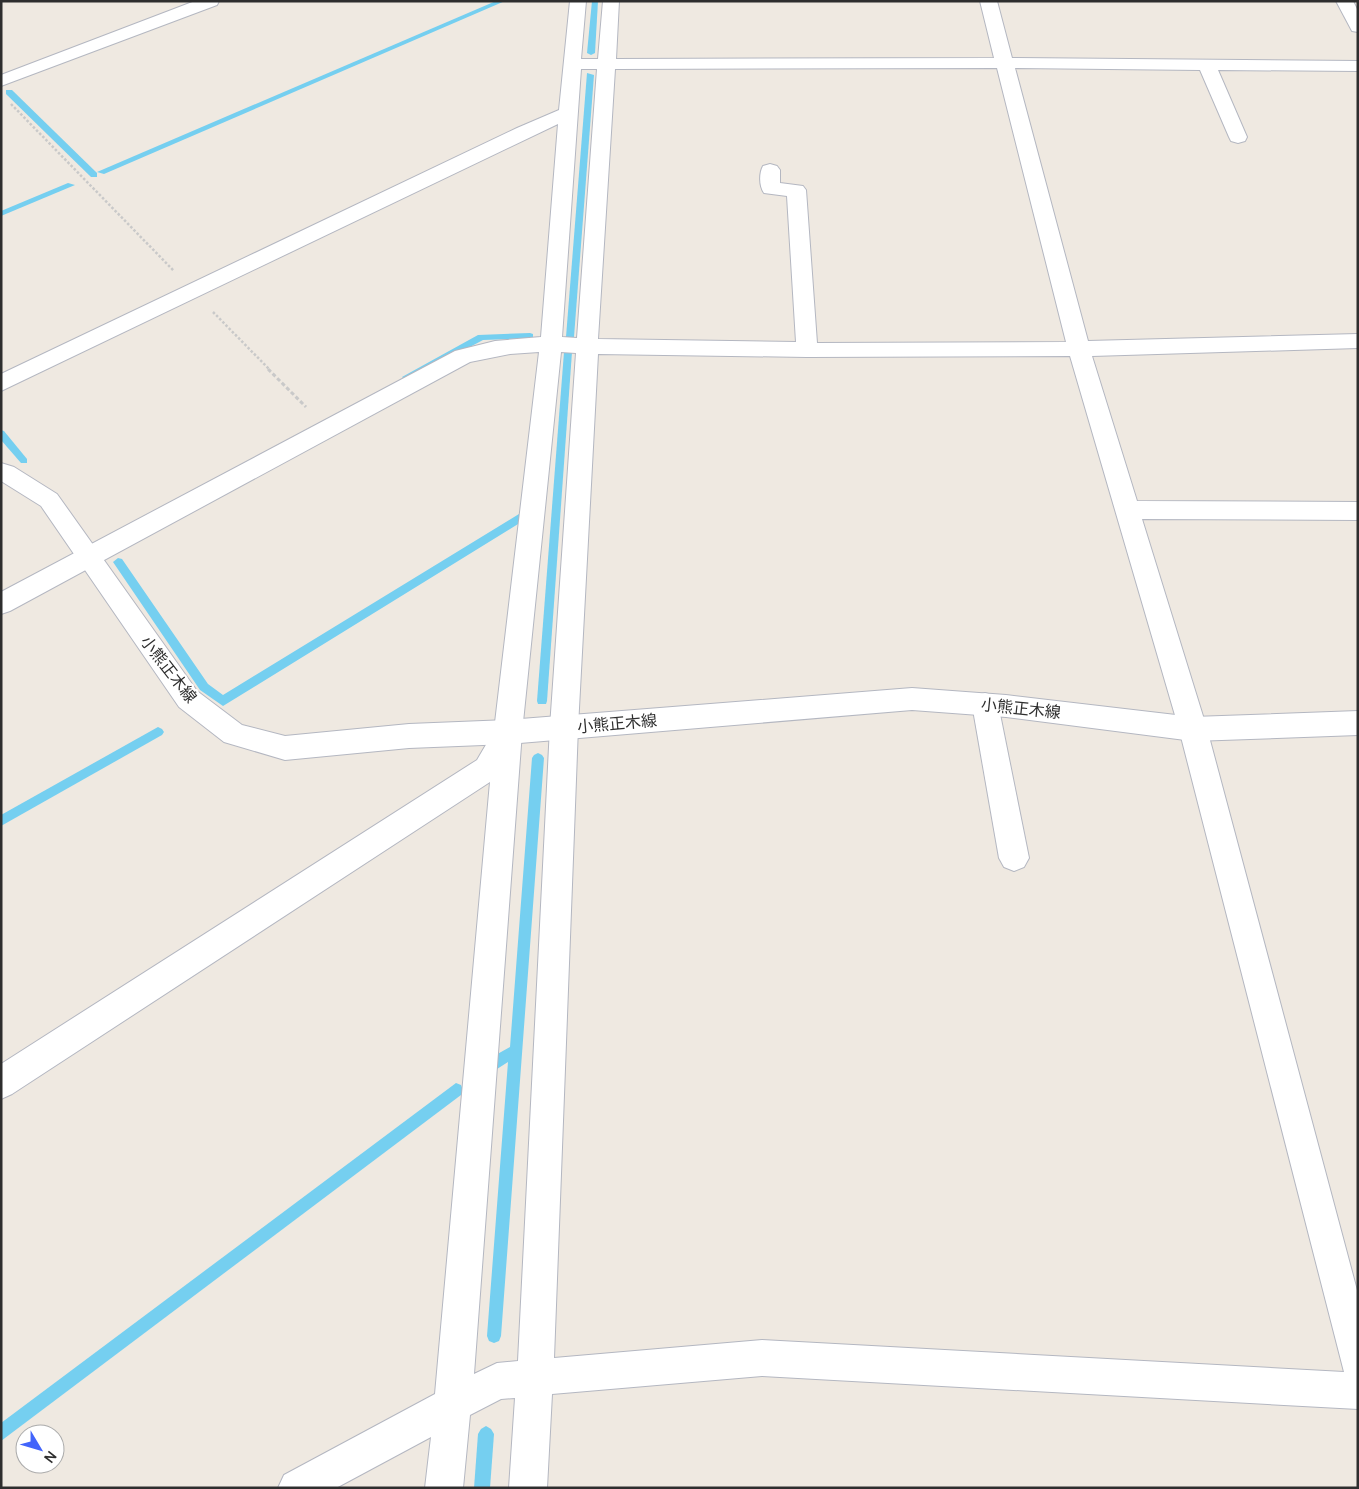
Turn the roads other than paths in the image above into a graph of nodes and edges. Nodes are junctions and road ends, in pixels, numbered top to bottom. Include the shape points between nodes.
1 (210, 1) edge
2 (578, 1) edge
3 (611, 1) edge
4 (988, 1) edge
5 (1344, 1) edge
6 (1358, 27) edge
7 (1005, 63) junction
8 (572, 64) junction
9 (608, 64) junction
10 (1207, 65) junction
11 (1358, 66) edge
12 (1, 81) edge
13 (568, 113) junction
14 (1238, 137) dead end
15 (770, 170) dead end
16 (1358, 341) edge
17 (551, 343) junction
18 (587, 346) junction
19 (1079, 348) junction
20 (807, 350) junction
21 (1, 382) edge
22 (1, 472) edge
23 (1127, 510) junction
24 (1358, 511) edge
25 (91, 558) junction
26 (1, 604) edge
27 (985, 704) junction
28 (1358, 723) edge
29 (564, 727) junction
30 (1193, 729) junction
31 (508, 732) junction
32 (1014, 858) dead end
33 (1, 1083) edge
34 (1358, 1363) edge
35 (536, 1377) junction
36 (1358, 1391) edge
37 (453, 1402) junction
38 (297, 1488) edge
39 (444, 1488) edge
40 (528, 1488) edge

1 - 12 street
2 - 8 street
3 - 9 street
4 - 7 street
5 - 6 street
7 - 9 street
7 - 10 street
7 - 19 street
8 - 9 street
8 - 13 street
9 - 18 street
10 - 11 street
10 - 14 street
13 - 17 street
13 - 21 street
15 - 20 street via 770,189 796,190
16 - 19 street
17 - 18 street
17 - 25 street via 499,346 464,356
17 - 31 street
18 - 20 street
18 - 29 street
19 - 20 street
19 - 23 street
22 - 25 street, 小熊正木線 via 49,500
23 - 24 street
23 - 30 street
25 - 26 street
25 - 31 street, 小熊正木線 via 188,699 234,734 285,748 409,736
27 - 29 street, 小熊正木線 via 912,699
27 - 30 street, 小熊正木線
27 - 32 street
28 - 30 street, 小熊正木線
29 - 31 street, 小熊正木線
29 - 35 street
30 - 34 street
31 - 33 street via 487,769
31 - 37 street
35 - 36 street via 762,1358
35 - 37 street via 497,1380
35 - 40 street
37 - 38 street
37 - 39 street

